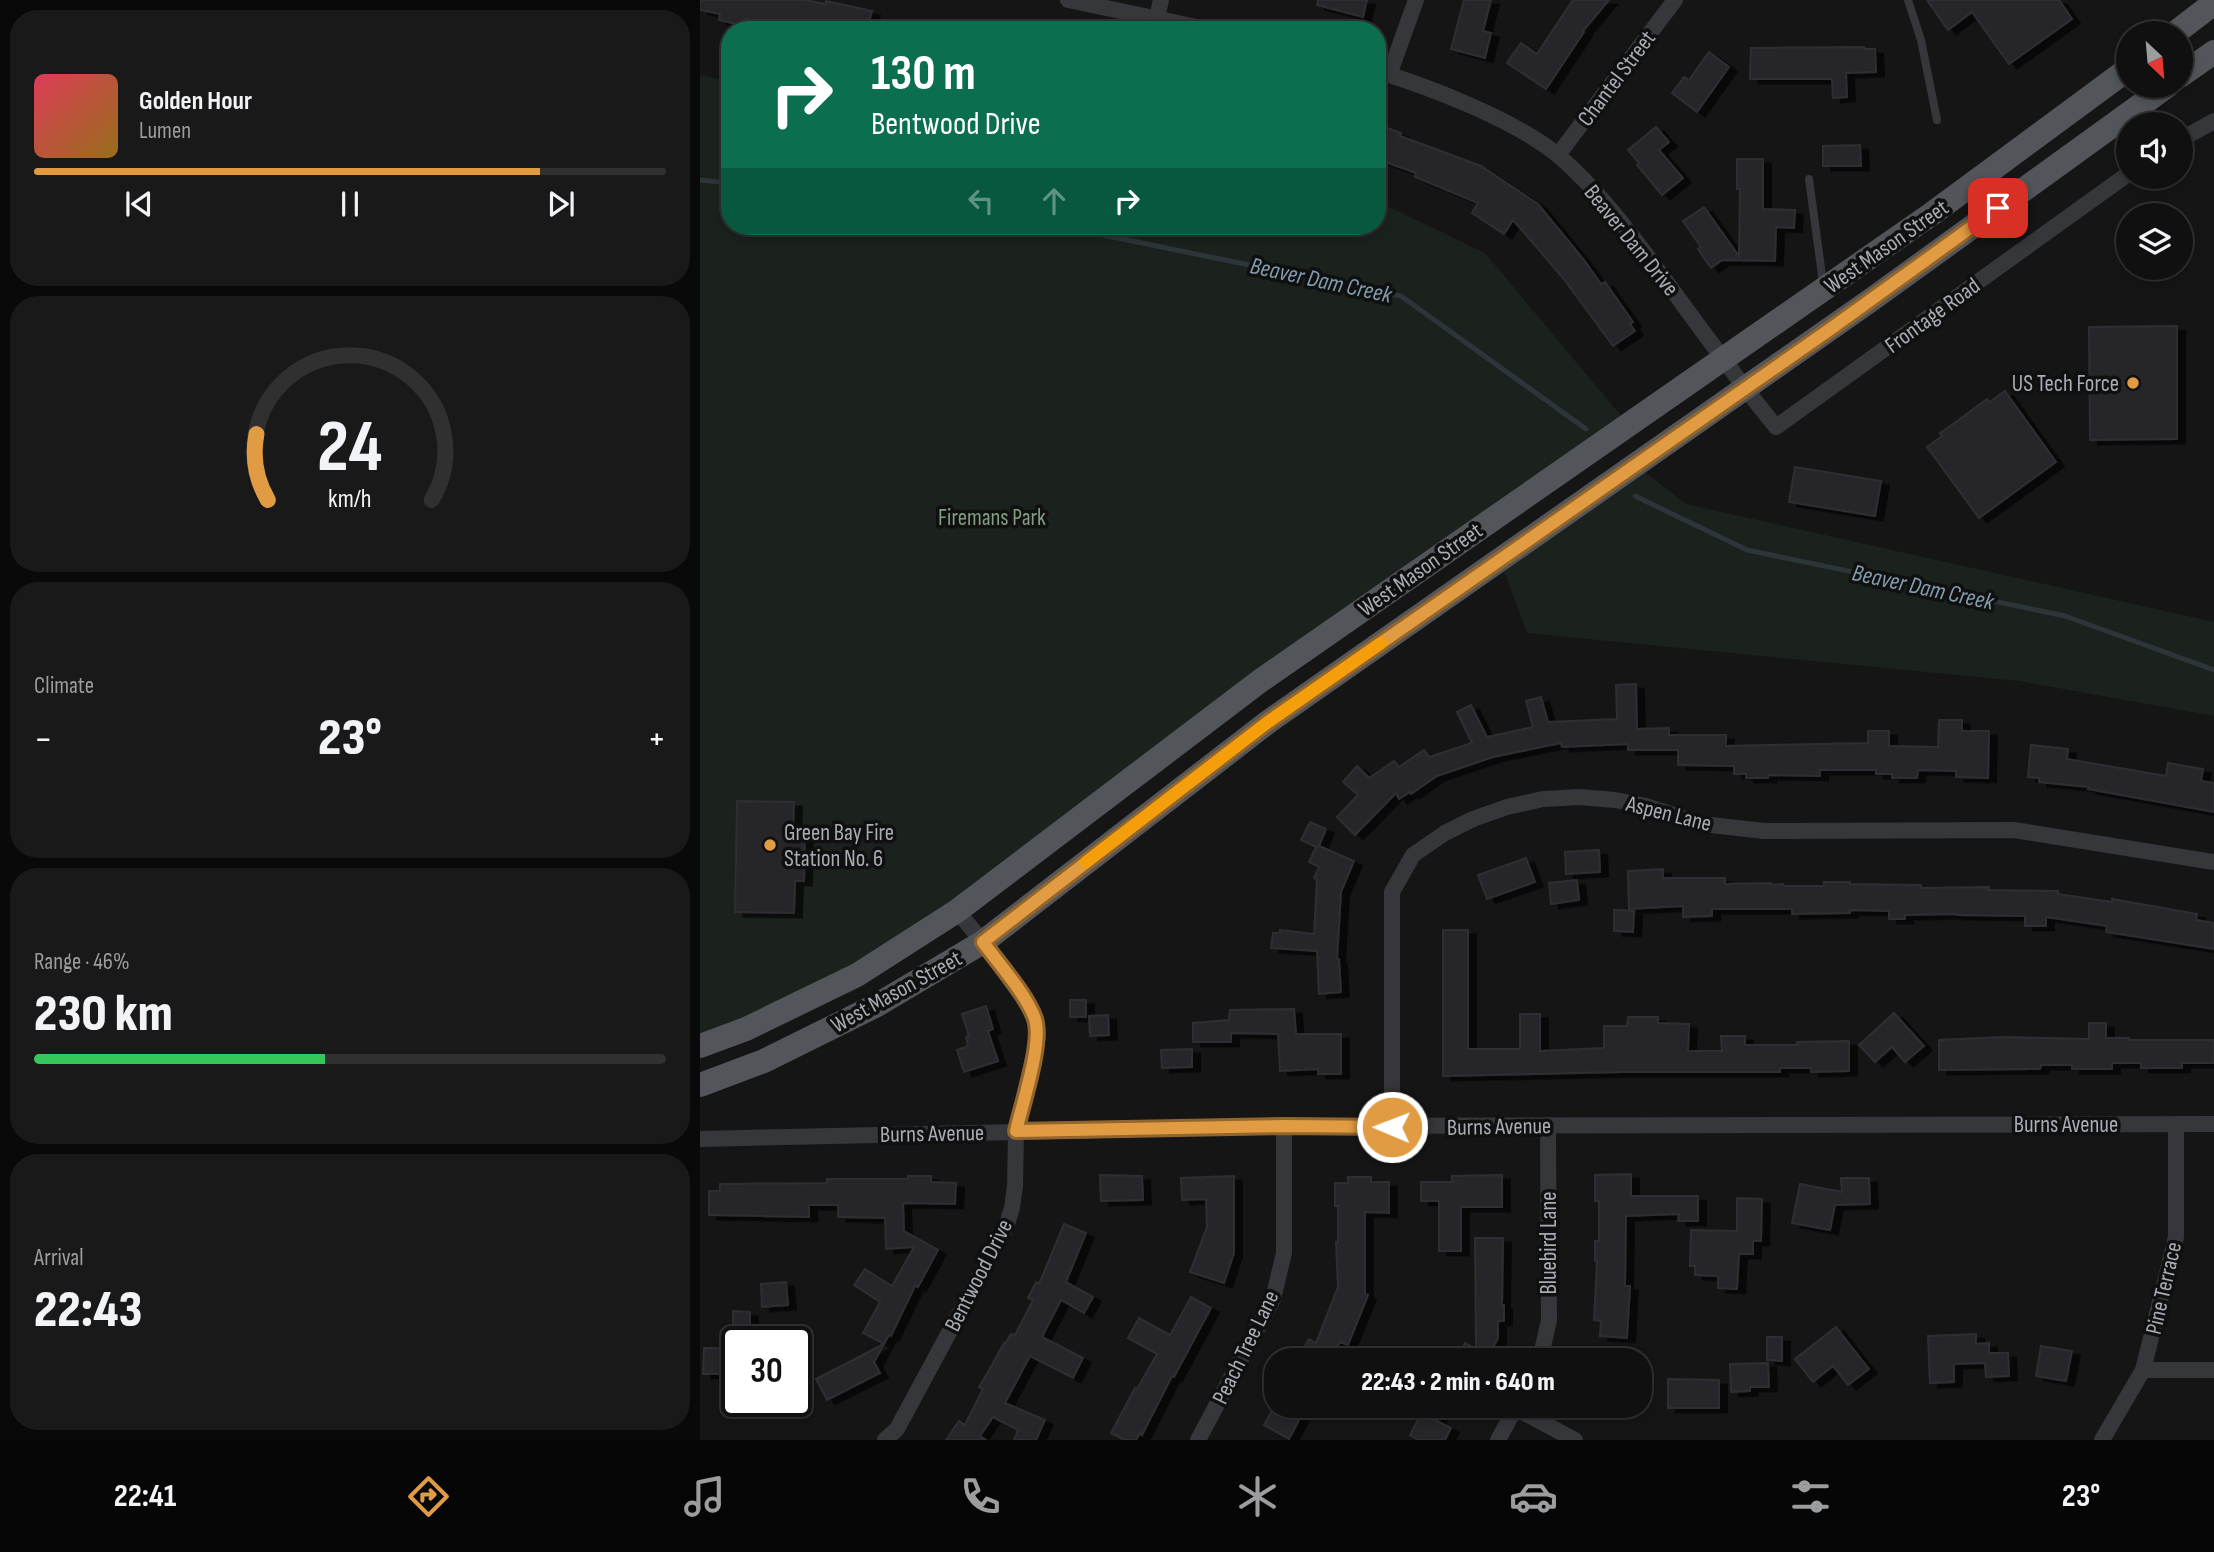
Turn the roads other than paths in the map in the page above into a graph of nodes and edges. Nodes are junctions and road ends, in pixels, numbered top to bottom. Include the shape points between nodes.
1 (1068, 0) edge
2 (1161, 0) edge
3 (1416, 0) edge
4 (1675, 0) edge
5 (1908, 0) edge
6 (2214, 3) edge
7 (1157, 18) junction
8 (1170, 21) edge
9 (2191, 21) edge
10 (2214, 52) edge
11 (1386, 66) edge
12 (2193, 67) edge
13 (1386, 74) edge
14 (2116, 78) edge
15 (2150, 98) edge
16 (1937, 120) dead end
17 (2214, 121) edge
18 (2193, 132) edge
19 (1558, 155) junction
20 (1809, 179) dead end
21 (2116, 183) edge
22 (1824, 290) junction
23 (1724, 360) junction
24 (1744, 389) junction
25 (2214, 862) edge
26 (957, 911) junction
27 (983, 942) junction
28 (700, 1046) edge
29 (700, 1085) edge
30 (2176, 1124) junction
31 (2214, 1124) edge
32 (1548, 1125) junction
33 (1284, 1126) junction
34 (1392, 1127) junction
35 (1016, 1131) junction
36 (700, 1139) edge
37 (1543, 1348) edge
38 (2143, 1370) junction
39 (2214, 1370) edge
40 (1510, 1418) edge
41 (1536, 1418) edge
42 (885, 1440) edge
43 (1198, 1440) edge
44 (1498, 1440) edge
45 (1576, 1440) edge
46 (2102, 1440) edge

1 - 7 street
2 - 7 street
3 - 11 street
4 - 19 street, Chantel Street
5 - 16 lane
6 - 9 main road
7 - 8 street
10 - 12 main road
13 - 19 street, Beaver Dam Drive via 1506,123
14 - 22 main road, West Mason Street
15 - 24 main road, West Mason Street
17 - 18 street
19 - 23 street, Beaver Dam Drive via 1607,202
20 - 22 lane
21 - 24 street, Frontage Road via 1776,427
22 - 23 main road, West Mason Street
23 - 24 street, Beaver Dam Drive
23 - 26 main road, West Mason Street via 1260,681
24 - 27 main road, West Mason Street via 1268,722
25 - 34 street, Aspen Lane via 2014,830 1764,831 1702,824 1636,804 1579,797 1507,807 1445,833 1413,855 1391,892
26 - 27 street, Bentwood Drive
26 - 28 main road, West Mason Street via 857,975
27 - 29 main road, West Mason Street via 877,1005 764,1061
27 - 35 street, Bentwood Drive via 1028,1005 1038,1036
30 - 31 street, Burns Avenue
30 - 32 street, Burns Avenue
30 - 38 street, Pine Terrace via 2176,1237
32 - 34 street, Burns Avenue
32 - 37 street, Bluebird Lane via 1549,1320
33 - 34 street, Burns Avenue
33 - 35 street, Burns Avenue
33 - 43 street, Peach Tree Lane via 1284,1253 1273,1300
35 - 36 street, Burns Avenue
35 - 42 street, Bentwood Drive via 1015,1186 1006,1227 897,1429
38 - 39 street
38 - 46 street, Pine Terrace
40 - 44 street
41 - 45 street

